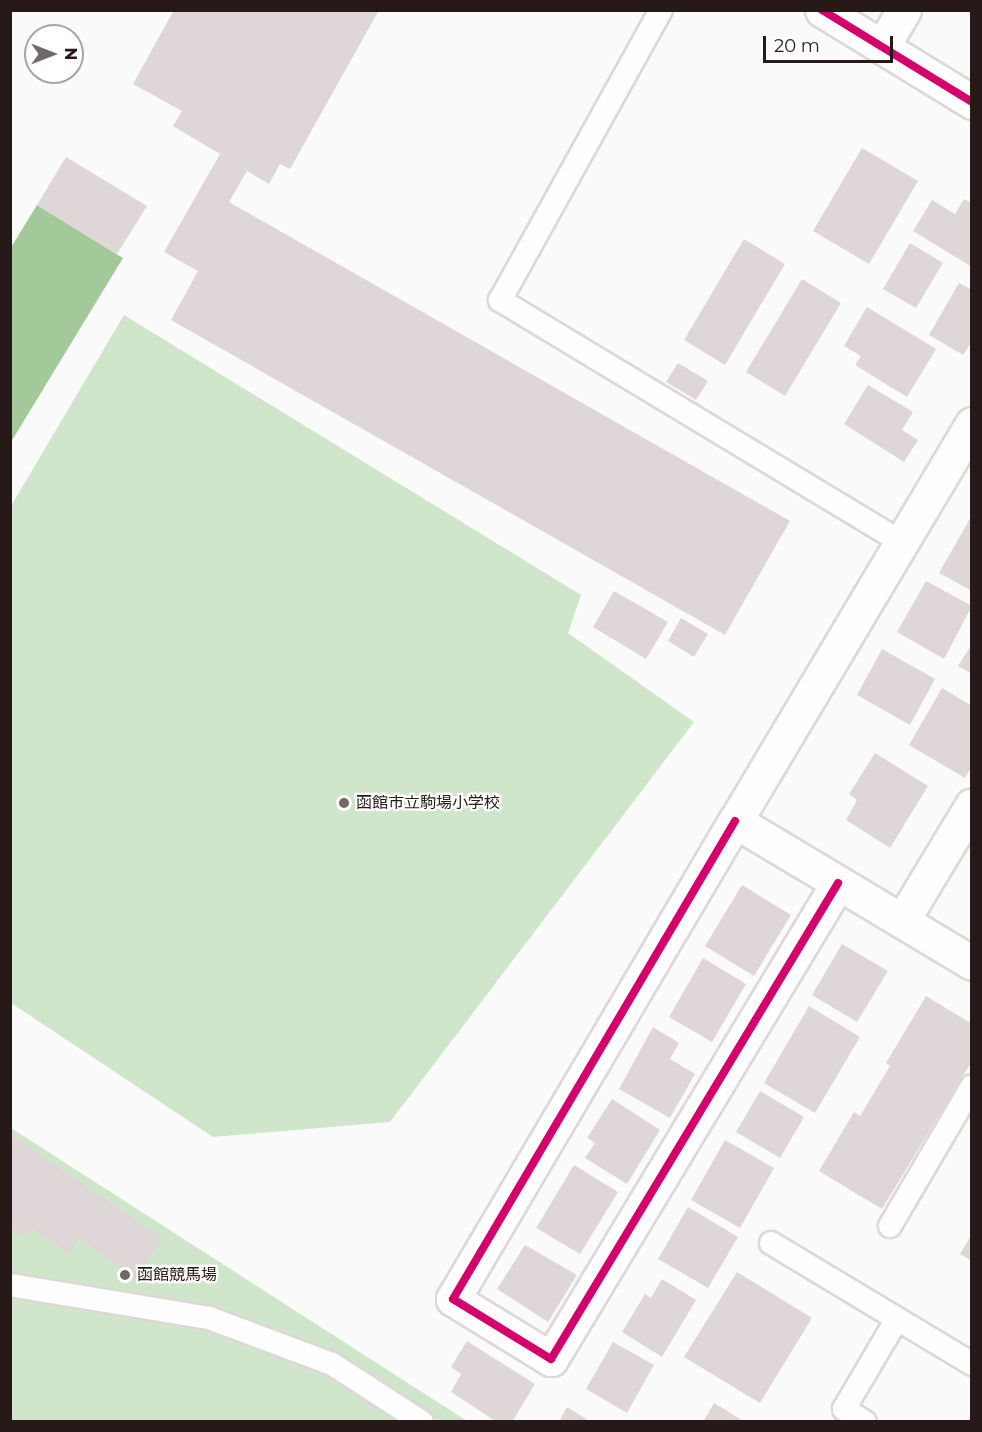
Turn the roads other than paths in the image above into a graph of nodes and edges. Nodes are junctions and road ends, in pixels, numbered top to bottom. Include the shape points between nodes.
1 (661, 10) edge
2 (822, 10) edge
3 (904, 10) edge
4 (882, 47) junction
5 (972, 102) edge
6 (966, 444) edge
7 (901, 542) junction
8 (972, 805) edge
9 (735, 821) junction
10 (838, 883) junction
11 (902, 921) junction
12 (972, 963) edge
13 (972, 1086) edge
14 (890, 1226) dead end
15 (771, 1243) dead end
16 (10, 1285) edge
17 (897, 1319) junction
18 (972, 1364) edge
19 (422, 1422) edge
20 (864, 1422) edge

1 - 7 lane via 500,300
2 - 4 street
3 - 4 street
4 - 5 street
6 - 7 street
7 - 9 street
8 - 11 street
9 - 10 street
9 - 10 street via 453,1299 551,1359
10 - 11 street
11 - 12 street
13 - 14 lane
15 - 17 lane
16 - 19 lane via 209,1318 332,1364
17 - 18 lane
17 - 20 lane via 844,1409

